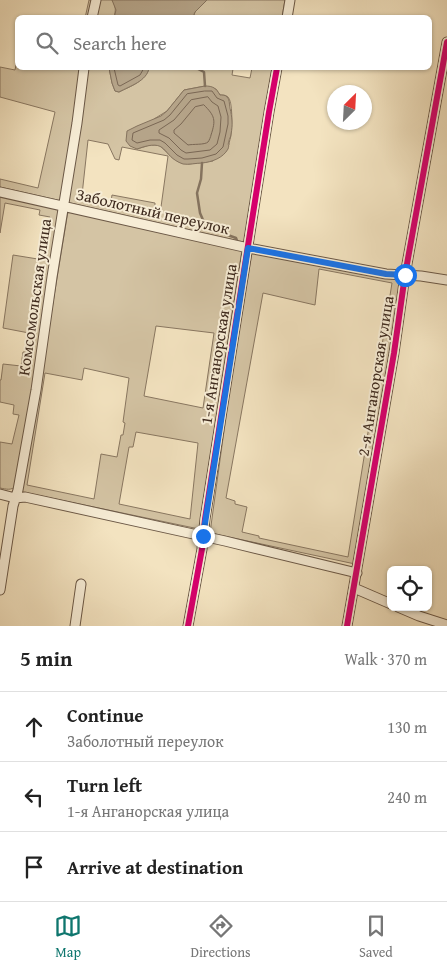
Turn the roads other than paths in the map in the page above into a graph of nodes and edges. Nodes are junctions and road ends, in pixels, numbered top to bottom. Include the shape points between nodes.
1 (96, 0) edge
2 (290, 0) edge
3 (93, 15) edge
4 (288, 15) edge
5 (447, 42) edge
6 (84, 70) edge
7 (277, 70) edge
8 (0, 192) edge
9 (63, 206) junction
10 (248, 248) junction
11 (405, 275) junction
12 (447, 280) edge
13 (0, 494) edge
14 (15, 498) junction
15 (203, 536) junction
16 (357, 573) junction
17 (81, 584) dead end
18 (354, 588) junction
19 (0, 590) edge
20 (387, 602) edge
21 (407, 611) edge
22 (447, 625) edge
23 (76, 626) edge
24 (188, 626) edge
25 (347, 626) edge

1 - 3 street
2 - 4 street
5 - 11 street, 2-я Анганорская улица
6 - 9 street, Комсомольская улица
7 - 10 street, 1-я Анганорская улица
8 - 9 street, Заболотный переулок
9 - 10 street, Заболотный переулок
9 - 14 street, Комсомольская улица via 36,390
10 - 11 street, Заболотный переулок
10 - 15 street, 1-я Анганорская улица
11 - 12 street, Заболотный переулок
11 - 16 street, 2-я Анганорская улица
13 - 14 street
14 - 15 street via 25,497
14 - 19 street, Комсомольская улица
15 - 16 street
15 - 24 street, 1-я Анганорская улица
16 - 18 street, 2-я Анганорская улица
17 - 23 street
18 - 20 street
18 - 25 street, 2-я Анганорская улица
21 - 22 street

